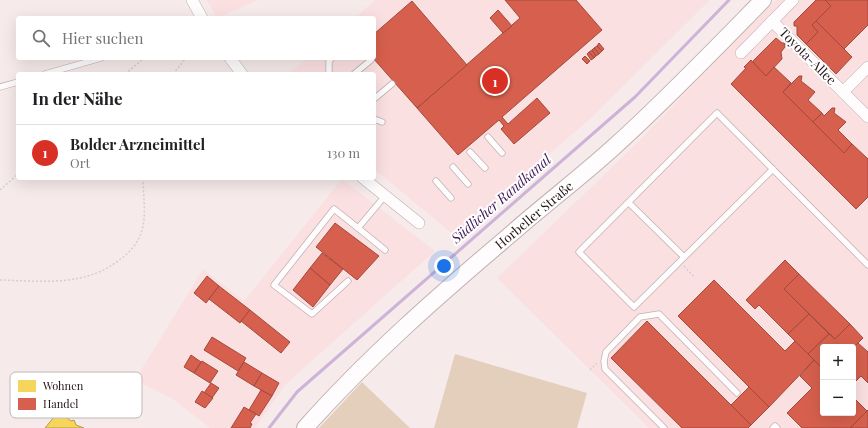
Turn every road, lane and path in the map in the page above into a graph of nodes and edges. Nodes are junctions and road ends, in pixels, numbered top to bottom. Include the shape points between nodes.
1 (192, 0) edge
2 (763, 0) edge
3 (793, 0) edge
4 (199, 16) edge
5 (772, 21) junction
6 (742, 53) dead end
7 (94, 60) edge
8 (142, 60) edge
9 (184, 60) edge
10 (232, 60) edge
11 (330, 60) edge
12 (371, 60) dead end
13 (868, 67) edge
14 (52, 72) edge
15 (127, 72) edge
16 (175, 72) edge
17 (240, 72) edge
18 (329, 72) edge
19 (356, 72) edge
20 (16, 83) edge
21 (392, 84) dead end
22 (0, 87) edge
23 (843, 92) junction
24 (376, 97) edge
25 (868, 117) edge
26 (376, 120) edge
27 (382, 122) dead end
28 (488, 137) dead end
29 (470, 152) dead end
30 (502, 153) dead end
31 (453, 166) dead end
32 (485, 168) dead end
33 (773, 169) junction
34 (16, 176) edge
35 (143, 180) edge
36 (365, 180) edge
37 (436, 181) dead end
38 (468, 184) dead end
39 (0, 190) edge
40 (385, 196) junction
41 (451, 198) dead end
42 (629, 203) junction
43 (419, 222) dead end
44 (358, 228) junction
45 (385, 250) dead end
46 (684, 257) junction
47 (680, 262) junction
48 (868, 265) edge
49 (696, 278) dead end
50 (0, 280) edge
51 (348, 281) dead end
52 (737, 393) dead end
53 (304, 428) edge
54 (664, 428) edge
55 (773, 428) edge
56 (777, 428) edge

1 - 4 street
2 - 53 main road, Horbeller Straße via 614,147 510,234 387,343 341,387
3 - 5 street, Toyota-Allee
5 - 6 street, Toyota-Allee
5 - 23 street, Toyota-Allee
7 - 14 lane
8 - 15 path
9 - 16 path
10 - 17 street
11 - 18 lane
12 - 19 lane
13 - 23 street, Toyota-Allee
20 - 22 lane
21 - 24 lane
23 - 25 street, Toyota-Allee
26 - 27 lane
28 - 30 lane
29 - 32 lane
31 - 38 lane
33 - 42 lane via 717,113
33 - 46 lane
33 - 48 lane
34 - 39 path
35 - 50 path via 144,218 141,233 133,248 116,263 98,273 76,279
36 - 40 street
37 - 41 lane
40 - 43 street
40 - 44 lane
42 - 46 lane
42 - 47 lane via 579,252 634,307
44 - 45 lane
44 - 51 lane via 334,209 274,285 312,314
46 - 47 lane
47 - 49 path
52 - 54 lane via 659,314 640,317 606,352 605,369
55 - 56 lane

